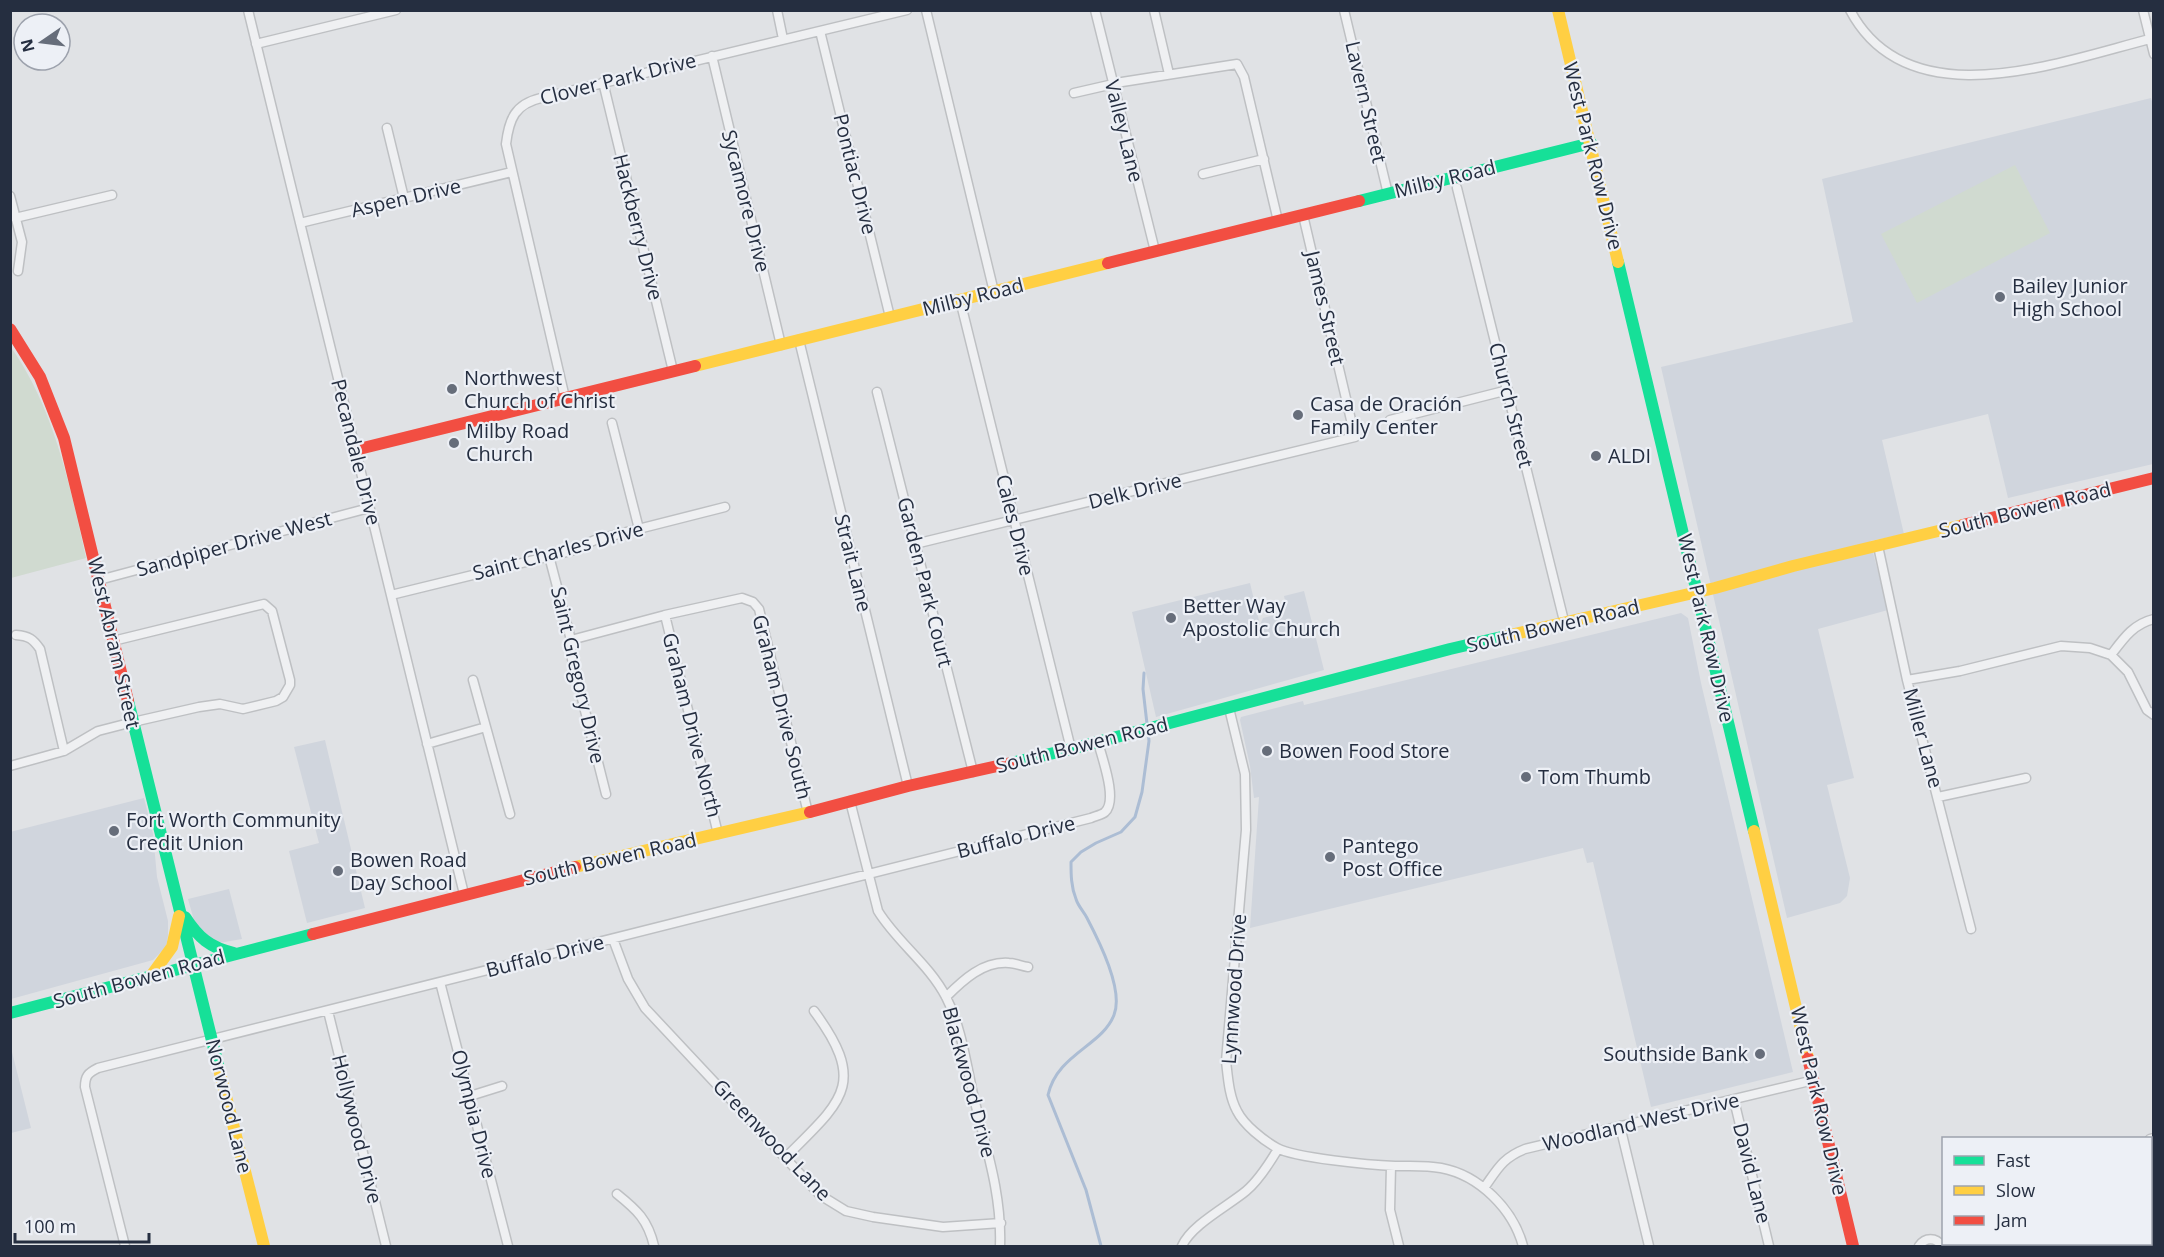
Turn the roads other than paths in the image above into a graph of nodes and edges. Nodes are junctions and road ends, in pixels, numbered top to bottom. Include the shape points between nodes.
1 (248, 10) edge
2 (396, 10) edge
3 (777, 10) edge
4 (907, 10) edge
5 (926, 10) edge
6 (1095, 10) edge
7 (1154, 10) edge
8 (1344, 10) edge
9 (1558, 10) edge
10 (1850, 10) edge
11 (2143, 10) edge
12 (820, 31) junction
13 (783, 39) junction
14 (2150, 39) junction
15 (256, 44) junction
16 (2154, 54) edge
17 (712, 56) junction
18 (1169, 74) junction
19 (603, 82) junction
20 (1112, 84) junction
21 (1074, 93) dead end
22 (387, 128) dead end
23 (1591, 143) junction
24 (1264, 159) junction
25 (512, 172) junction
26 (1203, 174) dead end
27 (1457, 188) dead end
28 (1388, 194) junction
29 (112, 195) dead end
30 (10, 196) edge
31 (404, 198) junction
32 (1303, 215) junction
33 (15, 218) junction
34 (1278, 221) junction
35 (300, 223) junction
36 (1155, 252) junction
37 (18, 271) dead end
38 (994, 292) junction
39 (960, 300) junction
40 (890, 318) junction
41 (10, 329) edge
42 (799, 340) junction
43 (781, 345) junction
44 (673, 371) junction
45 (1508, 390) junction
46 (876, 392) dead end
47 (565, 398) junction
48 (1390, 420) dead end
49 (612, 423) dead end
50 (1355, 437) joint
51 (356, 450) junction
52 (2154, 478) edge
53 (725, 507) dead end
54 (369, 508) junction
55 (1014, 520) junction
56 (639, 529) junction
57 (915, 544) junction
58 (1878, 546) junction
59 (549, 556) junction
60 (99, 580) junction
61 (1698, 592) junction
62 (391, 595) junction
63 (665, 615) junction
64 (2154, 619) edge
65 (1564, 621) junction
66 (16, 635) dead end
67 (571, 640) junction
68 (113, 641) junction
69 (2111, 655) junction
70 (473, 680) dead end
71 (1907, 680) junction
72 (1229, 708) junction
73 (2154, 715) edge
74 (133, 722) junction
75 (486, 727) junction
76 (1098, 742) junction
77 (427, 744) junction
78 (1071, 749) junction
79 (64, 751) junction
80 (10, 766) edge
81 (972, 772) junction
82 (2026, 778) dead end
83 (908, 786) junction
84 (606, 794) dead end
85 (1938, 797) junction
86 (850, 801) junction
87 (808, 813) junction
88 (510, 814) dead end
89 (718, 834) junction
90 (868, 875) junction
91 (464, 894) junction
92 (180, 909) junction
93 (1971, 930) dead end
94 (613, 939) junction
95 (238, 953) junction
96 (194, 965) junction
97 (1028, 967) dead end
98 (151, 976) junction
99 (440, 982) junction
100 (946, 998) junction
101 (328, 1011) junction
102 (814, 1011) dead end
103 (10, 1012) edge
104 (212, 1040) junction
105 (1814, 1080) junction
106 (502, 1086) dead end
107 (470, 1096) junction
108 (1734, 1100) junction
109 (1620, 1126) junction
110 (1278, 1149) junction
111 (786, 1157) junction
112 (1391, 1166) junction
113 (1484, 1188) junction
114 (617, 1194) dead end
115 (1001, 1223) junction
116 (125, 1246) edge
117 (264, 1246) edge
118 (386, 1246) edge
119 (508, 1246) edge
120 (654, 1246) edge
121 (1000, 1246) edge
122 (1182, 1246) edge
123 (1399, 1246) edge
124 (1523, 1246) edge
125 (1649, 1246) edge
126 (1770, 1246) edge
127 (1853, 1246) edge
128 (1918, 1246) edge
129 (1942, 1246) edge

1 - 15 street, Pecandale Drive
2 - 15 street
3 - 13 street
4 - 12 street, Clover Park Drive
5 - 38 street
6 - 20 street, Valley Lane
7 - 18 street
8 - 28 street, Lavern Street
9 - 23 main road, West Park Row Drive
10 - 14 street via 1880,48 1903,62 1933,73 1963,76 2036,68
11 - 14 street
12 - 13 street, Clover Park Drive
12 - 40 street, Pontiac Drive
13 - 17 street, Clover Park Drive
14 - 16 street
15 - 35 street, Pecandale Drive
17 - 19 street, Clover Park Drive
17 - 43 street, Sycamore Drive
18 - 20 street
18 - 24 street via 1239,66
19 - 25 street, Clover Park Drive via 528,101 518,109 506,144
19 - 44 street, Hackberry Drive
20 - 21 street
20 - 36 street, Valley Lane
22 - 31 street
23 - 28 main road, Milby Road
23 - 61 main road, West Park Row Drive
24 - 26 street
24 - 34 street
25 - 31 street, Aspen Drive
25 - 47 street, Clover Park Drive
27 - 45 street, Church Street
28 - 32 main road, Milby Road
29 - 33 street
30 - 33 street
31 - 35 street, Aspen Drive
32 - 34 main road, Milby Road
32 - 50 street, James Street
33 - 37 street via 22,242
34 - 36 main road, Milby Road
35 - 51 street, Pecandale Drive
36 - 38 main road, Milby Road
38 - 39 main road, Milby Road
39 - 40 main road, Milby Road
39 - 55 street, Cales Drive
40 - 42 main road, Milby Road
41 - 60 main road, West Abram Street via 40,376 64,438
42 - 43 main road, Milby Road
42 - 83 street, Strait Lane
43 - 44 main road, Milby Road
44 - 47 main road, Milby Road
45 - 48 street
45 - 65 street, Church Street
46 - 57 street, Garden Park Court
47 - 51 main road, Milby Road
49 - 56 street
50 - 55 street, Delk Drive
51 - 54 street, Pecandale Drive
52 - 58 main road, South Bowen Road
53 - 56 street, Saint Charles Drive
54 - 60 street, Sandpiper Drive West
54 - 62 street, Pecandale Drive
55 - 57 street, Delk Drive
55 - 78 street, Cales Drive
56 - 59 street, Saint Charles Drive
57 - 81 street, Garden Park Court
58 - 61 main road, South Bowen Road
58 - 71 street, Miller Lane
59 - 62 street, Saint Charles Drive
59 - 67 street, Saint Gregory Drive
60 - 68 main road, West Abram Street
61 - 65 main road, South Bowen Road
61 - 105 main road, West Park Row Drive
62 - 77 street, Pecandale Drive
63 - 67 street
63 - 87 street, Graham Drive South via 742,598 759,609
63 - 89 street, Graham Drive North
64 - 69 street via 2135,627
65 - 72 main road, South Bowen Road
66 - 79 street via 33,639 40,649
67 - 84 street, Saint Gregory Drive via 572,659
68 - 74 main road, West Abram Street
68 - 74 street via 264,604 272,611 290,680 276,701 243,709 220,704
69 - 71 street via 2090,648 2061,646
69 - 73 street via 2128,672 2147,710
70 - 75 street
71 - 85 street, Miller Lane
72 - 76 main road, South Bowen Road
72 - 110 street, Lynnwood Drive via 1245,774 1246,830 1227,1064 1230,1093 1237,1112
74 - 79 street via 98,731
74 - 92 main road, West Abram Street
75 - 77 street
75 - 88 street
76 - 78 main road, South Bowen Road
76 - 90 street, Buffalo Drive via 1111,801 1105,812
77 - 91 street, Pecandale Drive
78 - 81 main road, South Bowen Road
79 - 80 street
81 - 83 main road, South Bowen Road
82 - 85 street
83 - 86 main road, South Bowen Road
85 - 93 street, Miller Lane
86 - 87 main road, South Bowen Road
86 - 90 street, Blackwood Drive
87 - 89 main road, South Bowen Road
89 - 91 main road, South Bowen Road
90 - 94 street, Buffalo Drive
90 - 100 street, Blackwood Drive via 878,911 934,977
91 - 95 main road, South Bowen Road
92 - 95 main road via 206,944
92 - 96 main road, West Abram Street
92 - 98 main road via 172,947
94 - 99 street, Buffalo Drive
94 - 111 street, Greenwood Lane via 628,979 645,1008
95 - 96 main road, South Bowen Road
96 - 98 main road, South Bowen Road
96 - 104 main road, Norwood Lane
97 - 100 street via 1004,963 984,967
98 - 103 main road, South Bowen Road
99 - 101 street, Buffalo Drive
99 - 107 street, Olympia Drive
100 - 115 street, Blackwood Drive via 959,1033 996,1186
101 - 104 street, Buffalo Drive
101 - 118 street, Hollywood Drive
102 - 111 street via 841,1055 844,1078 838,1102
104 - 116 street, Buffalo Drive via 98,1068 85,1078
104 - 117 main road, Norwood Lane
105 - 108 street, Woodland West Drive
105 - 127 main road, West Park Row Drive
106 - 107 street
107 - 119 street, Olympia Drive
108 - 109 street, Woodland West Drive
108 - 126 street, David Lane
109 - 113 street, Woodland West Drive via 1511,1155
109 - 125 street
110 - 112 street, Lynnwood Drive
110 - 122 street via 1248,1189 1185,1239
111 - 115 street, Greenwood Lane via 820,1195 846,1211 943,1227
112 - 113 street, Lynnwood Drive via 1440,1168
112 - 123 street via 1390,1210
113 - 124 street, Lynnwood Drive via 1512,1219
114 - 120 street via 638,1211
115 - 121 street, Blackwood Drive
128 - 129 street via 1929,1239

